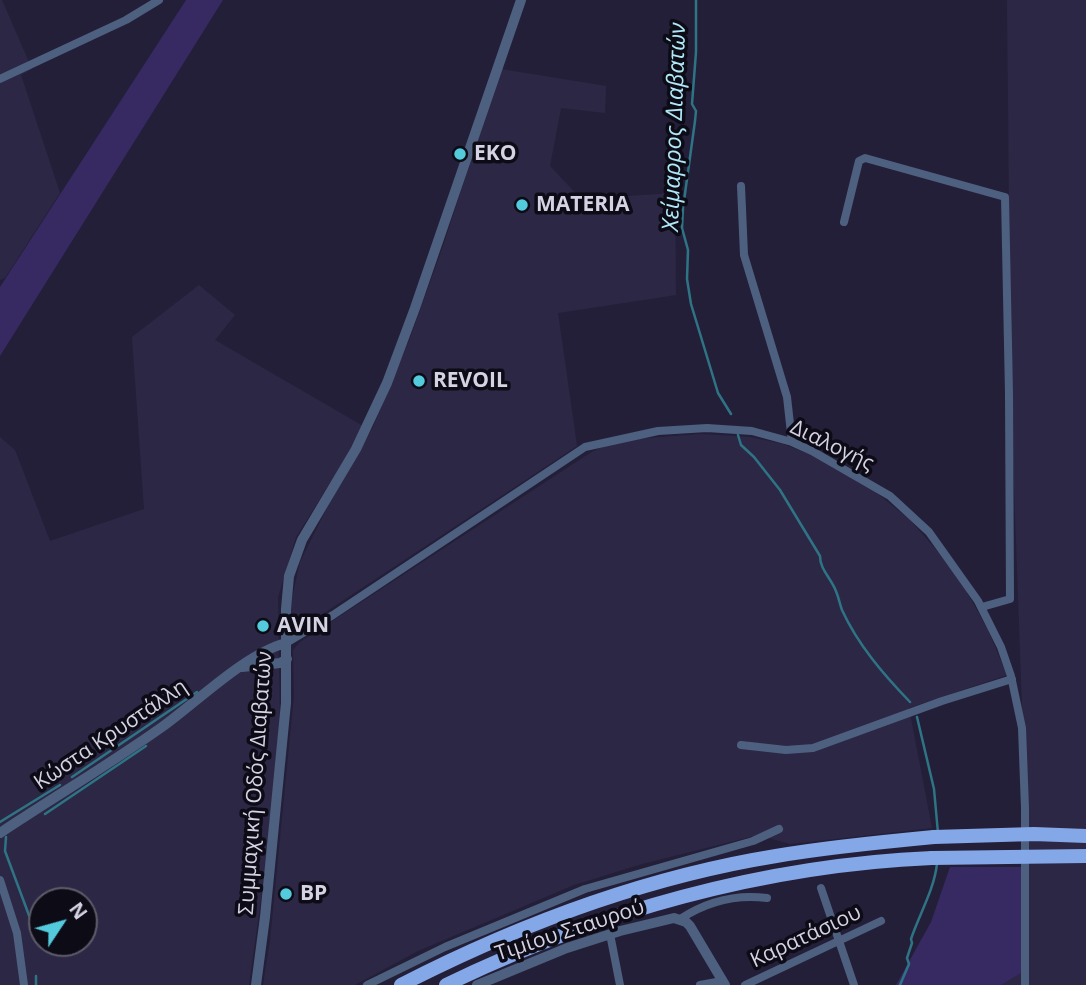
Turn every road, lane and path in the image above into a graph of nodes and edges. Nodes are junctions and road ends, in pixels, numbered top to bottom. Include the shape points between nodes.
1 (159, 0) edge
2 (521, 0) edge
3 (0, 79) edge
4 (741, 186) dead end
5 (844, 222) dead end
6 (792, 442) junction
7 (982, 607) junction
8 (286, 643) junction
9 (287, 659) junction
10 (242, 667) junction
11 (1012, 679) junction
12 (741, 745) dead end
13 (779, 829) dead end
14 (0, 833) edge
15 (1086, 836) edge
16 (1086, 856) edge
17 (0, 880) edge
18 (821, 888) dead end
19 (767, 898) dead end
20 (680, 919) junction
21 (881, 921) dead end
22 (610, 934) junction
23 (838, 942) junction
24 (724, 983) edge
25 (24, 985) edge
26 (256, 985) edge
27 (367, 985) edge
28 (401, 985) edge
29 (446, 985) edge
30 (477, 985) edge
31 (620, 985) edge
32 (700, 985) edge
33 (745, 985) edge
34 (854, 985) edge
35 (1025, 985) edge

1 - 3 street
2 - 8 street, Συμμαχική Οδός Διαβατών via 383,391 296,554 288,585
4 - 6 street via 744,255 787,397
5 - 7 street via 859,161 865,158 1006,197 1010,599
6 - 7 street, Διαλογής via 851,471 903,506 943,548
6 - 8 street, Διαλογής via 752,431 707,428 658,431 585,447
7 - 11 street, Διαλογής
8 - 9 street, Συμμαχική Οδός Διαβατών
8 - 10 street, Κώστα Κρυστάλλη
9 - 10 street
9 - 26 street, Συμμαχική Οδός Διαβατών
10 - 14 street, Κώστα Κρυστάλλη via 160,728
11 - 12 street via 813,748
11 - 35 street, Διαλογής via 1022,728
13 - 27 street via 753,841 585,889
15 - 28 highway, bridge via 934,836 775,856 663,881 512,933
16 - 29 highway, bridge via 904,859 805,871 606,919
17 - 25 street via 17,933
18 - 23 street
19 - 20 street via 736,897 698,908
20 - 22 street, Τιμίου Σταυρού
20 - 24 street via 690,926
21 - 23 street, Καρατάσιου
22 - 30 street, Τιμίου Σταυρού
22 - 31 street
23 - 33 street, Καρατάσιου
23 - 34 street
24 - 32 street

